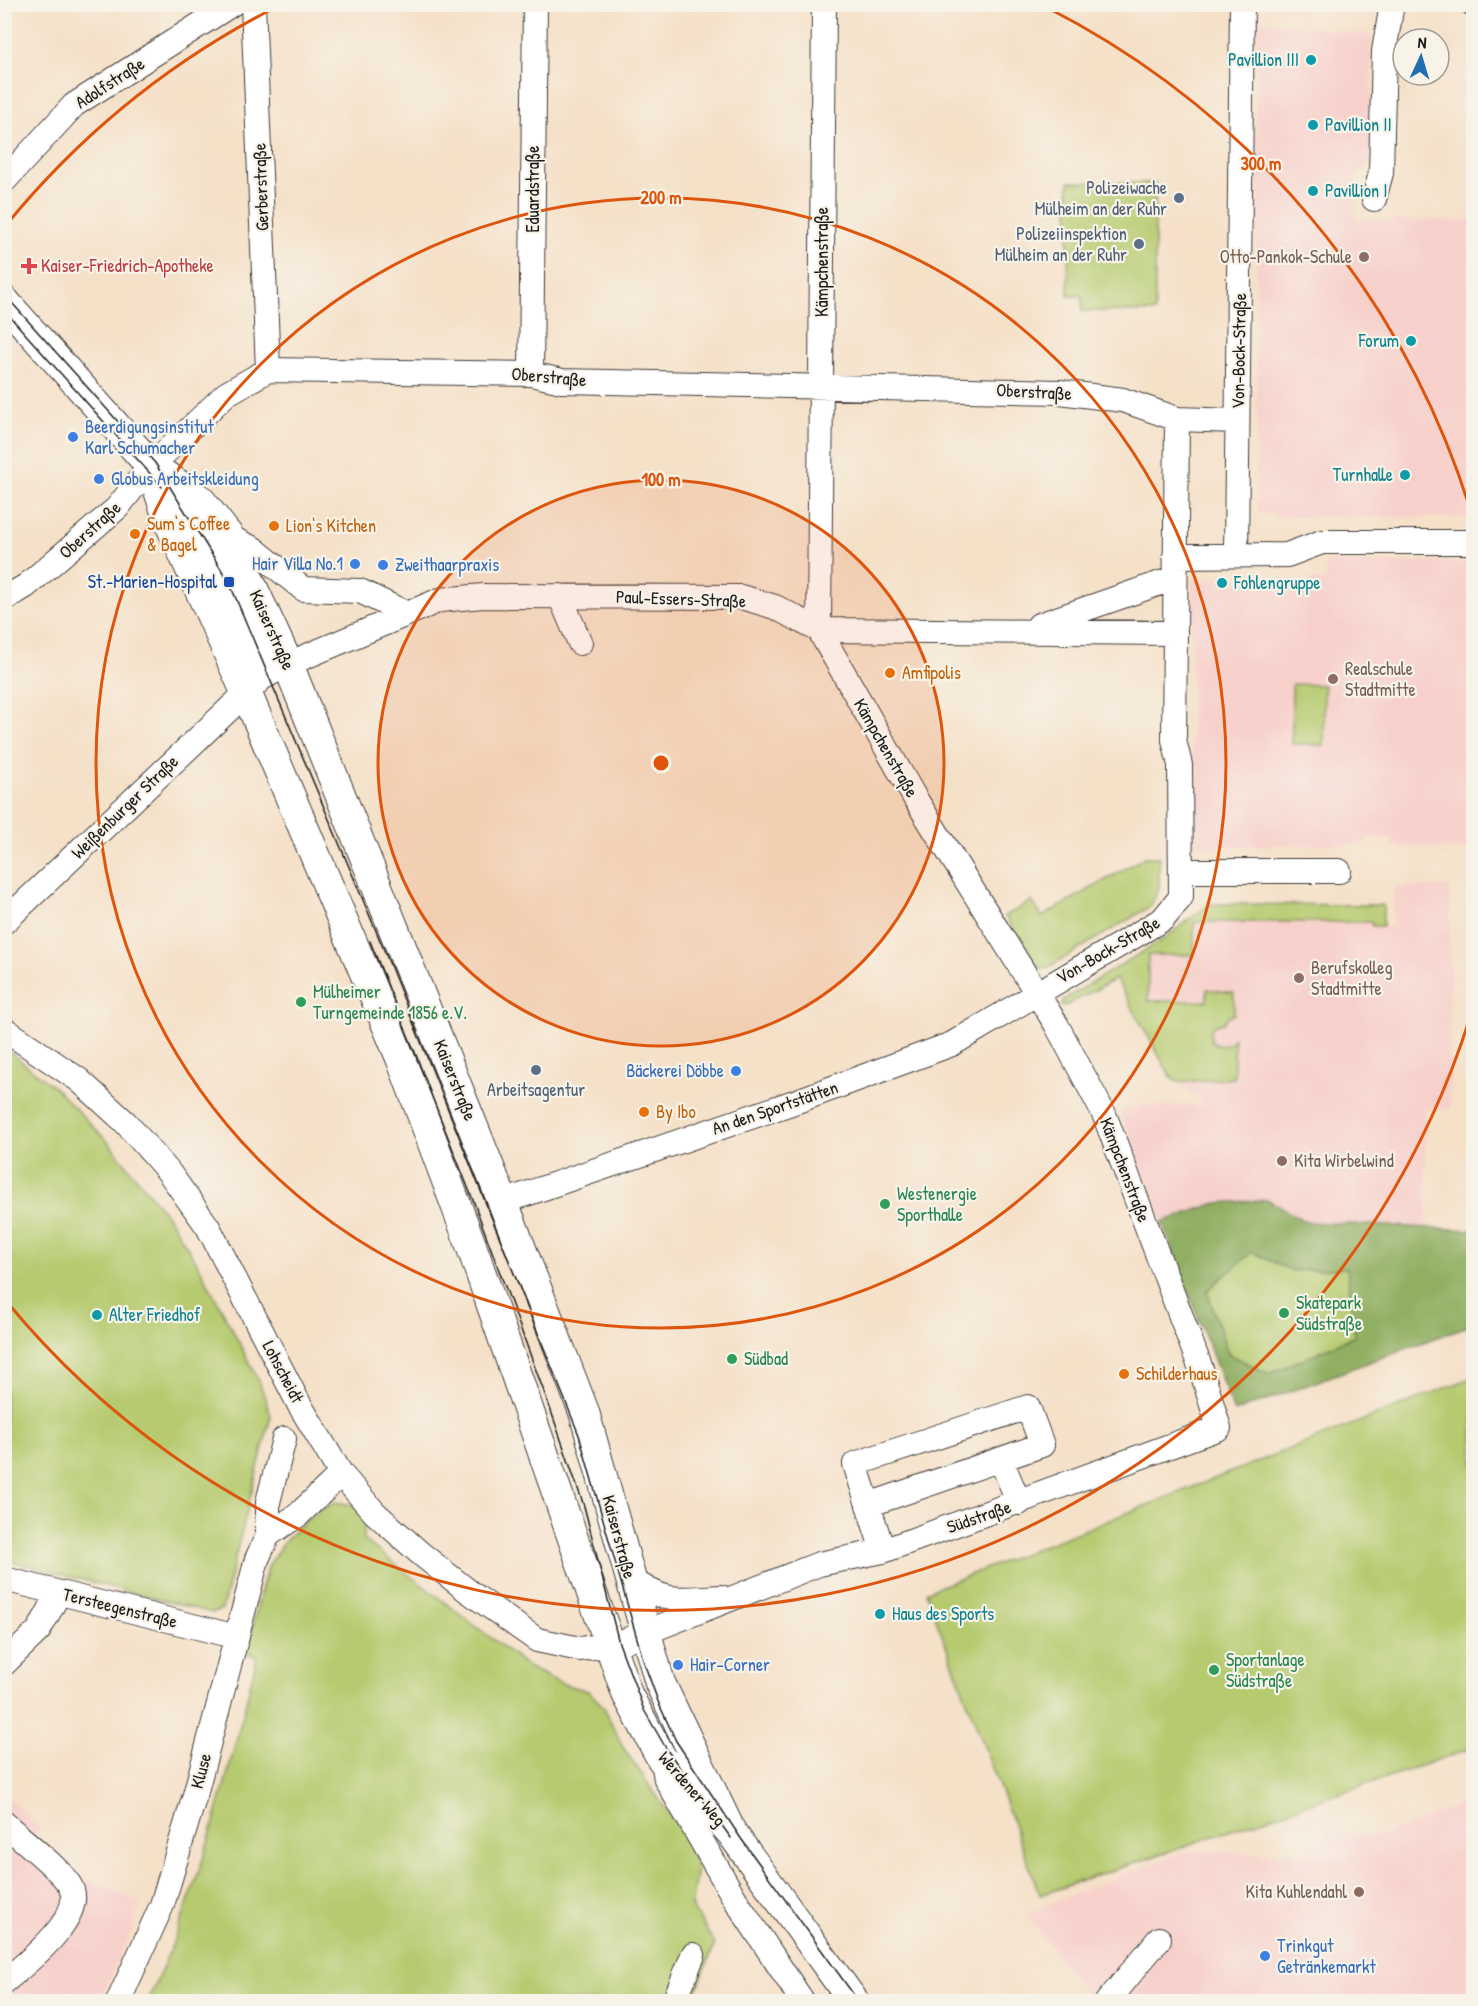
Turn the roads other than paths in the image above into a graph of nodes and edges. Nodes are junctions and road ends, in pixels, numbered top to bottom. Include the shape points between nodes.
1 (232, 4) edge
2 (253, 4) edge
3 (534, 4) edge
4 (824, 4) edge
5 (1242, 4) edge
6 (1392, 4) edge
7 (4, 181) edge
8 (1374, 199) dead end
9 (4, 301) edge
10 (268, 370) junction
11 (531, 374) junction
12 (821, 386) junction
13 (1177, 419) junction
14 (1238, 421) junction
15 (152, 466) junction
16 (230, 537) junction
17 (1473, 542) edge
18 (1236, 555) junction
19 (1175, 567) junction
20 (560, 596) junction
21 (4, 599) edge
22 (405, 613) junction
23 (819, 630) junction
24 (1025, 630) junction
25 (1175, 633) junction
26 (580, 643) dead end
27 (266, 677) junction
28 (1181, 871) junction
29 (1339, 872) dead end
30 (4, 922) edge
31 (1037, 992) junction
32 (4, 1029) edge
33 (503, 1202) junction
34 (1219, 1428) joint
35 (284, 1439) dead end
36 (1001, 1461) junction
37 (341, 1474) junction
38 (1019, 1503) junction
39 (868, 1505) junction
40 (268, 1535) junction
41 (883, 1551) junction
42 (4, 1579) edge
43 (631, 1579) junction
44 (59, 1593) junction
45 (735, 1596) junction
46 (645, 1635) junction
47 (237, 1637) junction
48 (610, 1646) junction
49 (4, 1664) edge
50 (662, 1758) junction
51 (4, 1823) edge
52 (731, 1832) junction
53 (1159, 1939) dead end
54 (693, 1954) dead end
55 (4, 1982) edge
56 (118, 2001) edge
57 (674, 2001) edge
58 (803, 2001) edge
59 (854, 2001) edge
60 (1107, 2001) edge

1 - 7 street, Adolfstraße via 74,105
2 - 10 street, Gerberstraße
3 - 11 street, Eduardstraße
4 - 12 street, Kämpchenstraße
5 - 14 street, Von-Bock-Straße
6 - 8 street via 1384,51 1381,173
9 - 15 main road, Kaiserstraße
10 - 11 street, Oberstraße
10 - 15 street, Oberstraße via 226,394
11 - 12 street, Oberstraße via 562,381
12 - 13 street, Oberstraße via 1060,392 1123,400
12 - 23 street, Kämpchenstraße
13 - 14 street, Oberstraße
13 - 19 street
14 - 18 street, Von-Bock-Straße
15 - 16 main road, Kaiserstraße via 200,500
15 - 21 street, Oberstraße via 117,508 26,586
15 - 27 main road, Kaiserstraße via 169,521
16 - 22 street via 254,549 303,589 360,591
16 - 27 main road, Kaiserstraße
17 - 18 street via 1322,542 1287,555
18 - 19 street
19 - 24 street, Paul-Essers-Straße
19 - 25 street, Von-Bock-Straße
20 - 22 street, Paul-Essers-Straße via 440,600
20 - 23 street, Paul-Essers-Straße via 741,597 775,607
20 - 26 street
22 - 27 street, Paul-Essers-Straße
23 - 24 street, Paul-Essers-Straße
23 - 31 street, Kämpchenstraße via 915,798
24 - 25 street, Paul-Essers-Straße
25 - 28 street, Von-Bock-Straße via 1174,740 1180,765
27 - 30 street, Weißenburger Straße
27 - 33 main road, Kaiserstraße
27 - 48 main road, Kaiserstraße via 471,1245
28 - 29 street
28 - 31 street, Von-Bock-Straße via 1181,897 1163,919
31 - 33 street, An den Sportstätten via 952,1044
31 - 34 street, Kämpchenstraße via 1104,1114 1202,1369
32 - 37 street, Lohscheidt via 79,1080 125,1122 168,1171 208,1227 299,1404
33 - 43 main road, Kaiserstraße via 584,1412
34 - 38 street, Südstraße
35 - 40 street, Kluse via 268,1502
36 - 38 street
36 - 39 street
36 - 39 street via 1042,1445 1028,1407 855,1464
37 - 40 street via 298,1515
37 - 48 street, Lohscheidt via 375,1513 421,1554 537,1640 568,1649
38 - 41 street, Südstraße
39 - 41 street
40 - 47 street, Kluse
41 - 45 street, Südstraße via 819,1564
42 - 44 street, Tersteegenstraße
43 - 45 street, Südstraße via 656,1596 672,1599
43 - 46 main road, Kaiserstraße
44 - 47 street, Tersteegenstraße
44 - 49 street via 39,1629
45 - 46 street, Südstraße
46 - 48 street, Südstraße
46 - 52 main road, Werdener Weg via 673,1714
47 - 56 street, Kluse via 162,1905
48 - 50 main road, Werdener Weg via 627,1694
50 - 52 main road, Werdener Weg
50 - 58 street via 666,1779 725,1883
51 - 55 street via 70,1884 73,1902 55,1936
52 - 59 main road, Werdener Weg
53 - 60 street
54 - 57 street

